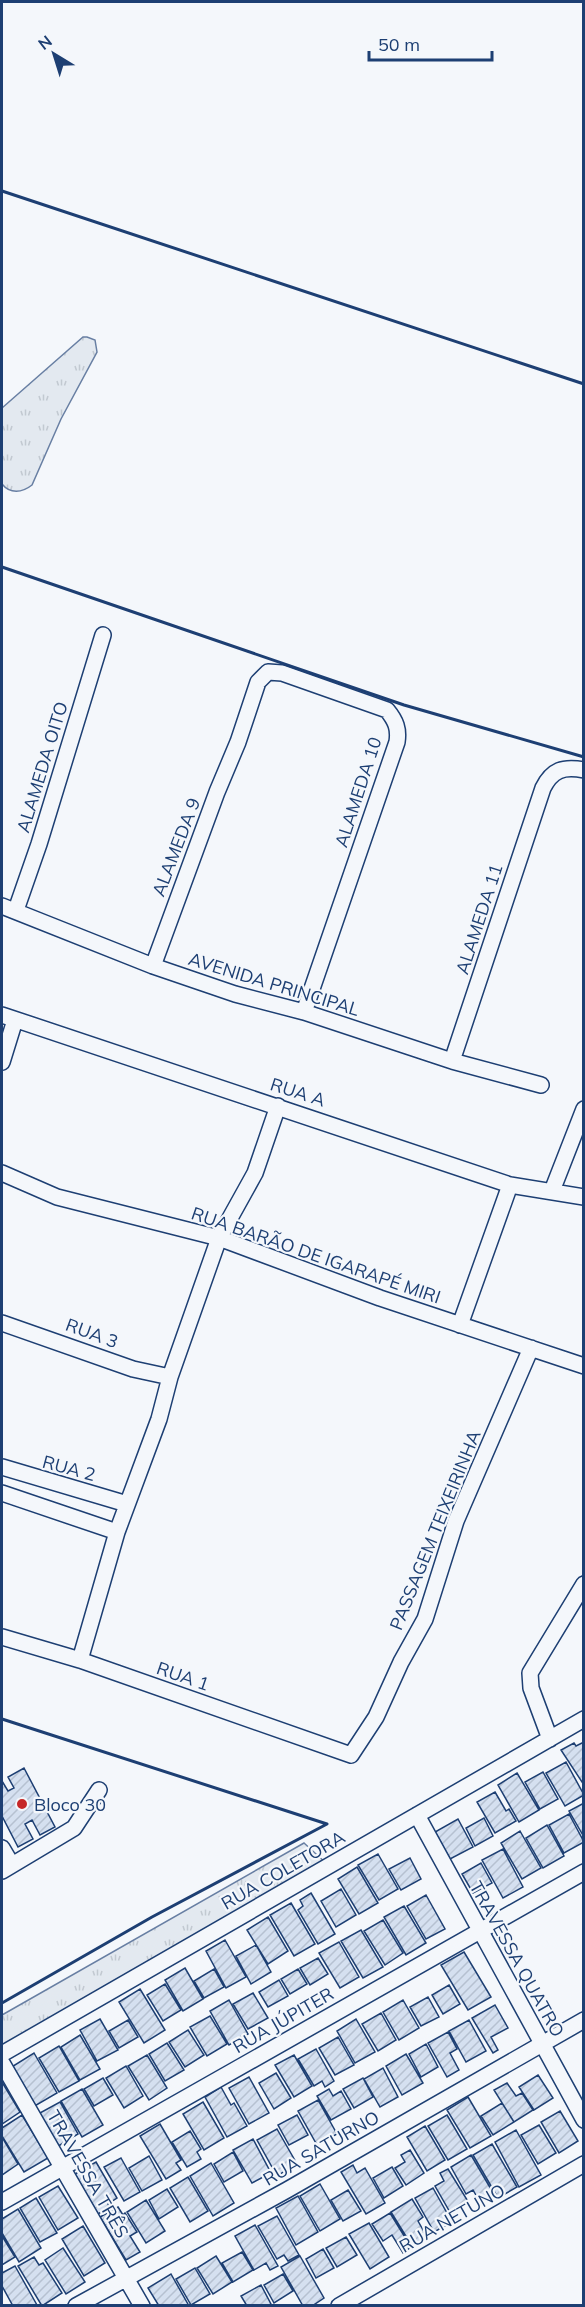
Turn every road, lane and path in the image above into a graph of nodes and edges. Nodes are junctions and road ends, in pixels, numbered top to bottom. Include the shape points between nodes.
1 (103, 635) dead end
2 (238, 742) joint
3 (584, 770) edge
4 (9, 908) edge
5 (153, 966) junction
6 (304, 1012) junction
7 (8, 1017) edge
8 (452, 1061) junction
9 (2, 1062) edge
10 (541, 1085) dead end
11 (278, 1106) junction
12 (584, 1109) edge
13 (2, 1173) edge
14 (510, 1185) junction
15 (552, 1191) junction
16 (584, 1197) edge
17 (219, 1238) junction
18 (2, 1323) edge
19 (460, 1325) junction
20 (531, 1347) junction
21 (584, 1366) edge
22 (170, 1377) junction
23 (2, 1467) edge
24 (2, 1493) edge
25 (127, 1504) junction
26 (117, 1532) junction
27 (584, 1584) edge
28 (2, 1637) edge
29 (80, 1660) junction
30 (584, 1719) edge
31 (550, 1739) junction
32 (351, 1755) joint
33 (99, 1790) dead end
34 (417, 1815) junction
35 (2, 1848) edge
36 (7, 1868) edge
37 (584, 1872) edge
38 (479, 1930) junction
39 (584, 2020) edge
40 (542, 2044) junction
41 (2, 2054) edge
42 (2, 2063) edge
43 (584, 2121) edge
44 (584, 2164) edge
45 (62, 2167) junction
46 (2, 2202) edge
47 (125, 2278) junction
48 (76, 2306) edge
49 (142, 2306) edge
50 (339, 2306) edge

1 - 4 street, ALAMEDA OITO via 29,875
2 - 5 street, ALAMEDA 9
2 - 6 street, ALAMEDA 10 via 258,682 268,672 282,673 387,710 397,725 397,742
3 - 8 street, ALAMEDA 11 via 556,772 549,776 543,789
4 - 5 street, AVENIDA PRINCIPAL
5 - 6 street, AVENIDA PRINCIPAL
6 - 8 street, AVENIDA PRINCIPAL
7 - 9 street
7 - 11 street, RUA A
8 - 10 street, AVENIDA PRINCIPAL
11 - 14 street, RUA A
11 - 17 street via 255,1173
12 - 15 street
13 - 17 street, RUA BARÃO DE IGARAPÉ MIRI via 57,1197
14 - 15 street, RUA A
14 - 19 street
15 - 16 street, RUA A
17 - 19 street, RUA BARÃO DE IGARAPÉ MIRI
17 - 22 street
18 - 22 street, RUA 3 via 133,1369
19 - 20 street, RUA BARÃO DE IGARAPÉ MIRI
20 - 21 street, RUA BARÃO DE IGARAPÉ MIRI
20 - 32 street, PASSAGEM TEIXEIRINHA via 456,1521 425,1619 376,1717
22 - 25 street via 159,1419
23 - 25 street, RUA 2
24 - 26 street
25 - 26 street
26 - 29 street
27 - 31 street via 530,1673 531,1688
28 - 29 street, RUA 1
29 - 32 street, RUA 1
30 - 31 street, RUA COLETORA
31 - 34 street, RUA COLETORA
33 - 36 street via 74,1828
34 - 38 street, TRAVESSA QUATRO
34 - 41 street, RUA COLETORA
35 - 36 street
37 - 38 street, RUA JÚPITER
38 - 40 street, TRAVESSA QUATRO
38 - 45 street, RUA JÚPITER
39 - 40 street, RUA SATURNO
40 - 43 street, TRAVESSA QUATRO
40 - 47 street, RUA SATURNO via 288,2190
42 - 45 street, TRAVESSA TRÊS
44 - 50 street, RUA NETUNO
45 - 46 street, RUA JÚPITER
45 - 47 street, TRAVESSA TRÊS
47 - 48 street, RUA SATURNO
47 - 49 street, TRAVESSA TRÊS

